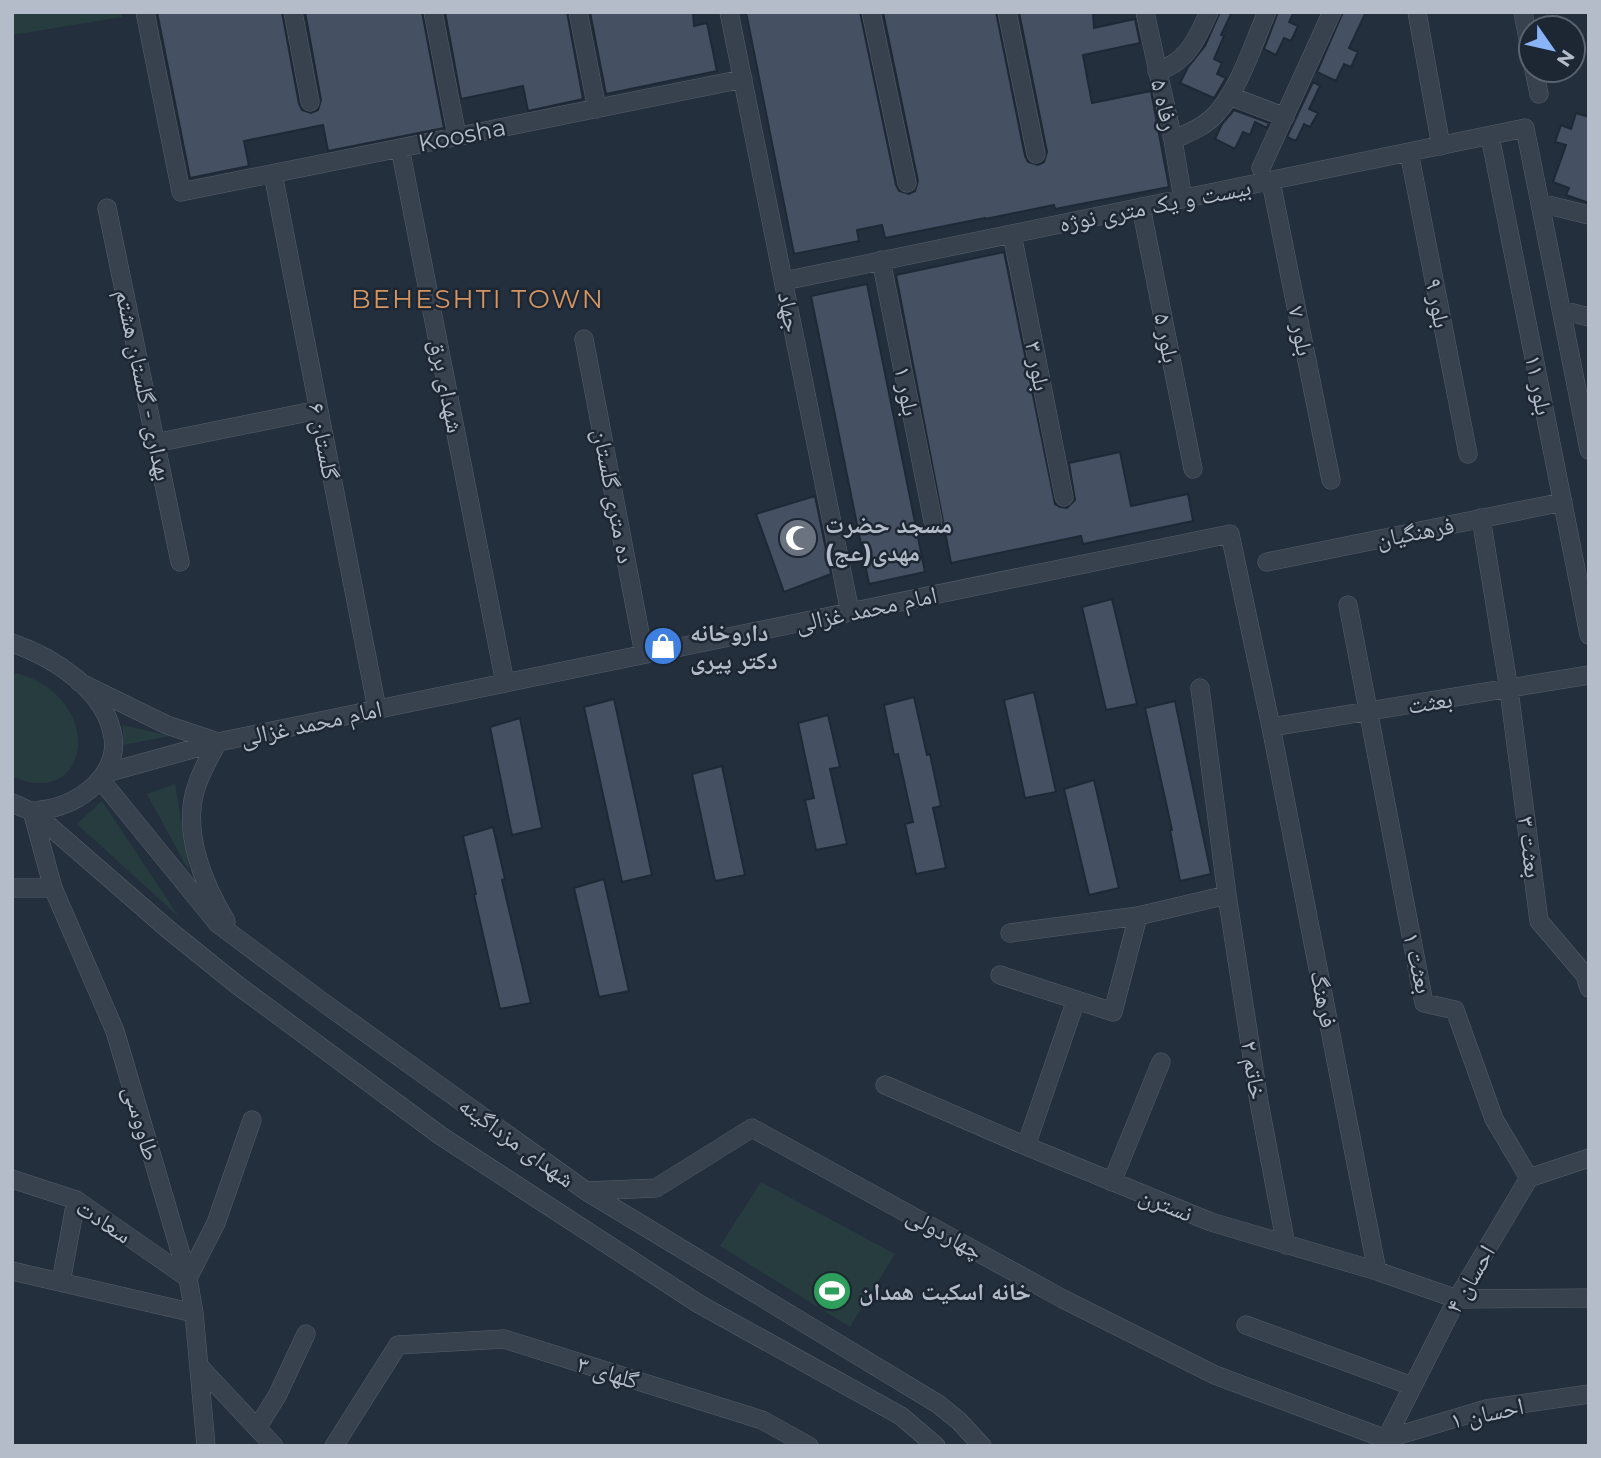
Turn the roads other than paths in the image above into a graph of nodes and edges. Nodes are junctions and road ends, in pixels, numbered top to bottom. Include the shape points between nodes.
1 (145, 12) edge
2 (293, 12) edge
3 (433, 12) edge
4 (578, 12) edge
5 (729, 12) edge
6 (871, 12) edge
7 (1007, 12) edge
8 (1145, 12) edge
9 (1209, 12) edge
10 (1267, 12) edge
11 (1332, 12) edge
12 (1417, 12) edge
13 (1157, 71) junction
14 (743, 79) junction
15 (1537, 84) edge
16 (1539, 94) dead end
17 (1230, 96) junction
18 (310, 102) dead end
19 (597, 109) junction
20 (1285, 117) junction
21 (457, 136) junction
22 (1490, 136) junction
23 (1173, 140) junction
24 (1441, 146) junction
25 (400, 148) junction
26 (1409, 152) junction
27 (1036, 154) dead end
28 (273, 173) junction
29 (1266, 175) junction
30 (907, 183) dead end
31 (1183, 199) junction
32 (1540, 204) junction
33 (1141, 207) junction
34 (107, 208) dead end
35 (1589, 215) edge
36 (1012, 234) junction
37 (881, 260) junction
38 (784, 281) junction
39 (1561, 310) junction
40 (1589, 317) edge
41 (584, 339) dead end
42 (318, 410) junction
43 (1586, 418) edge
44 (155, 443) junction
45 (1589, 450) edge
46 (1468, 454) dead end
47 (1193, 469) dead end
48 (1331, 480) dead end
49 (1064, 498) dead end
50 (1563, 502) junction
51 (1481, 518) junction
52 (933, 522) dead end
53 (180, 562) dead end
54 (1268, 562) dead end
55 (1348, 605) dead end
56 (850, 612) junction
57 (1589, 635) edge
58 (12, 643) edge
59 (644, 654) junction
60 (1589, 675) edge
61 (79, 682) junction
62 (505, 682) junction
63 (1200, 688) dead end
64 (1509, 690) junction
65 (377, 709) junction
66 (1367, 713) junction
67 (1271, 727) junction
68 (218, 742) junction
69 (103, 776) junction
70 (12, 803) edge
71 (32, 811) junction
72 (12, 888) edge
73 (53, 888) junction
74 (1227, 895) junction
75 (1138, 916) junction
76 (1010, 933) dead end
77 (233, 935) junction
78 (1000, 975) dead end
79 (1589, 988) edge
80 (1076, 1000) junction
81 (1161, 1062) dead end
82 (885, 1085) dead end
83 (252, 1120) dead end
84 (1026, 1146) junction
85 (1589, 1158) edge
86 (1529, 1178) junction
87 (12, 1179) edge
88 (1112, 1182) junction
89 (586, 1191) junction
90 (76, 1200) junction
91 (1286, 1245) junction
92 (12, 1271) edge
93 (1377, 1271) junction
94 (188, 1278) junction
95 (61, 1282) junction
96 (1589, 1298) edge
97 (1457, 1299) junction
98 (194, 1313) junction
99 (1247, 1325) dead end
100 (306, 1334) dead end
101 (199, 1366) junction
102 (1412, 1387) junction
103 (1589, 1394) edge
104 (912, 1424) junction
105 (257, 1428) junction
106 (1386, 1442) edge
107 (206, 1446) edge
108 (274, 1446) edge
109 (334, 1446) edge
110 (809, 1446) edge
111 (914, 1446) edge
112 (936, 1446) edge
113 (982, 1446) edge

1 - 28 street, Koosha via 181,192
2 - 18 street
3 - 21 street
4 - 19 street
5 - 14 street, جهاد
6 - 30 street
7 - 27 street
8 - 13 street, رفاه ۵
9 - 13 street via 1186,55
10 - 17 street
11 - 20 street
12 - 24 street
13 - 23 street, رفاه ۵
14 - 19 street, Koosha
14 - 38 street, جهاد
15 - 16 street
17 - 20 street
17 - 23 street via 1215,116
19 - 21 street, Koosha
20 - 29 street
21 - 25 street, Koosha
22 - 24 street, بیست و یک متری نوژه
22 - 32 street, بیست و یک متری نوژه via 1525,128
22 - 50 street, بلور ۱۱
23 - 31 street, رفاه ۵
24 - 26 street, بیست و یک متری نوژه
25 - 28 street, Koosha
25 - 62 street, شهدای برق
26 - 29 street, بیست و یک متری نوژه
26 - 46 street, بلور ۹
28 - 42 street, گلستان ۶
29 - 31 street, بیست و یک متری نوژه
29 - 48 street, بلور ۷
31 - 33 street, بیست و یک متری نوژه
32 - 35 street
32 - 39 street
33 - 36 street, بیست و یک متری نوژه
33 - 47 street, بلور ۵
34 - 44 street, بهداری - گلستان هشتم
36 - 37 street, بیست و یک متری نوژه
36 - 49 street, بلور ۳
37 - 38 street, بیست و یک متری نوژه
37 - 52 street, بلور ۱
38 - 56 street, جهاد
39 - 40 street
39 - 43 street
41 - 59 street, ده متری گلستان
42 - 44 street
42 - 65 street, گلستان ۶
43 - 45 street
44 - 53 street, بهداری - گلستان هشتم
50 - 51 street, فرهنگیان
50 - 57 street, بلور ۱۱
51 - 54 street, فرهنگیان
51 - 64 street, بعثت ۳
55 - 66 street
56 - 59 street, امام محمد غزالی
56 - 67 street, امام محمد غزالی via 1230,534
58 - 61 street via 54,661
59 - 62 street, امام محمد غزالی
60 - 64 street, بعثت
61 - 68 street via 167,724
61 - 69 street via 110,722 114,740
62 - 65 street, امام محمد غزالی
63 - 74 street, خاتم ۲
64 - 66 street, بعثت
64 - 79 street, بعثت ۳ via 1539,921 1585,975
65 - 68 street, امام محمد غزالی
66 - 67 street, بعثت
66 - 86 street, بعثت ۱ via 1424,1003 1455,1010 1494,1119
67 - 93 street, فرهنگ
68 - 69 street, امام محمد غزالی
68 - 77 street via 194,794 193,823 195,848 214,901
69 - 71 street via 62,806
69 - 77 street, شهدای مزداگینه via 199,902
70 - 71 street
71 - 73 street, طاووسی
71 - 104 street, شهدای مزداگینه via 236,984 441,1136 699,1304
72 - 73 street
73 - 94 street, طاووسی via 115,1031
74 - 75 street
74 - 91 street, خاتم ۲
75 - 76 street
75 - 80 street via 1113,1012
77 - 89 street, شهدای مزداگینه
78 - 80 street
80 - 84 street
81 - 88 street
82 - 84 street, نسترن
83 - 94 street via 216,1223
84 - 88 street, نسترن
85 - 86 street
86 - 97 street, احسان ۴
87 - 90 street, سعادت
88 - 91 street, نسترن via 1211,1222
89 - 106 street, چهاردولی via 656,1188 752,1128 1063,1299 1215,1375
89 - 113 street, شهدای مزداگینه via 938,1404
90 - 94 street, سعادت
90 - 95 street
91 - 93 street, نسترن
92 - 95 street
93 - 97 street, نسترن
94 - 98 street, طاووسی
95 - 98 street
96 - 97 street, نسترن
97 - 102 street, احسان ۴
98 - 101 street, طاووسی
99 - 102 street
100 - 105 street
101 - 105 street
101 - 107 street, طاووسی
102 - 106 street, احسان ۴
103 - 106 street, احسان ۱ via 1486,1409
104 - 111 street
104 - 112 street, شهدای مزداگینه
105 - 108 street
109 - 110 street, گلهای ۳ via 398,1345 503,1339 762,1420

